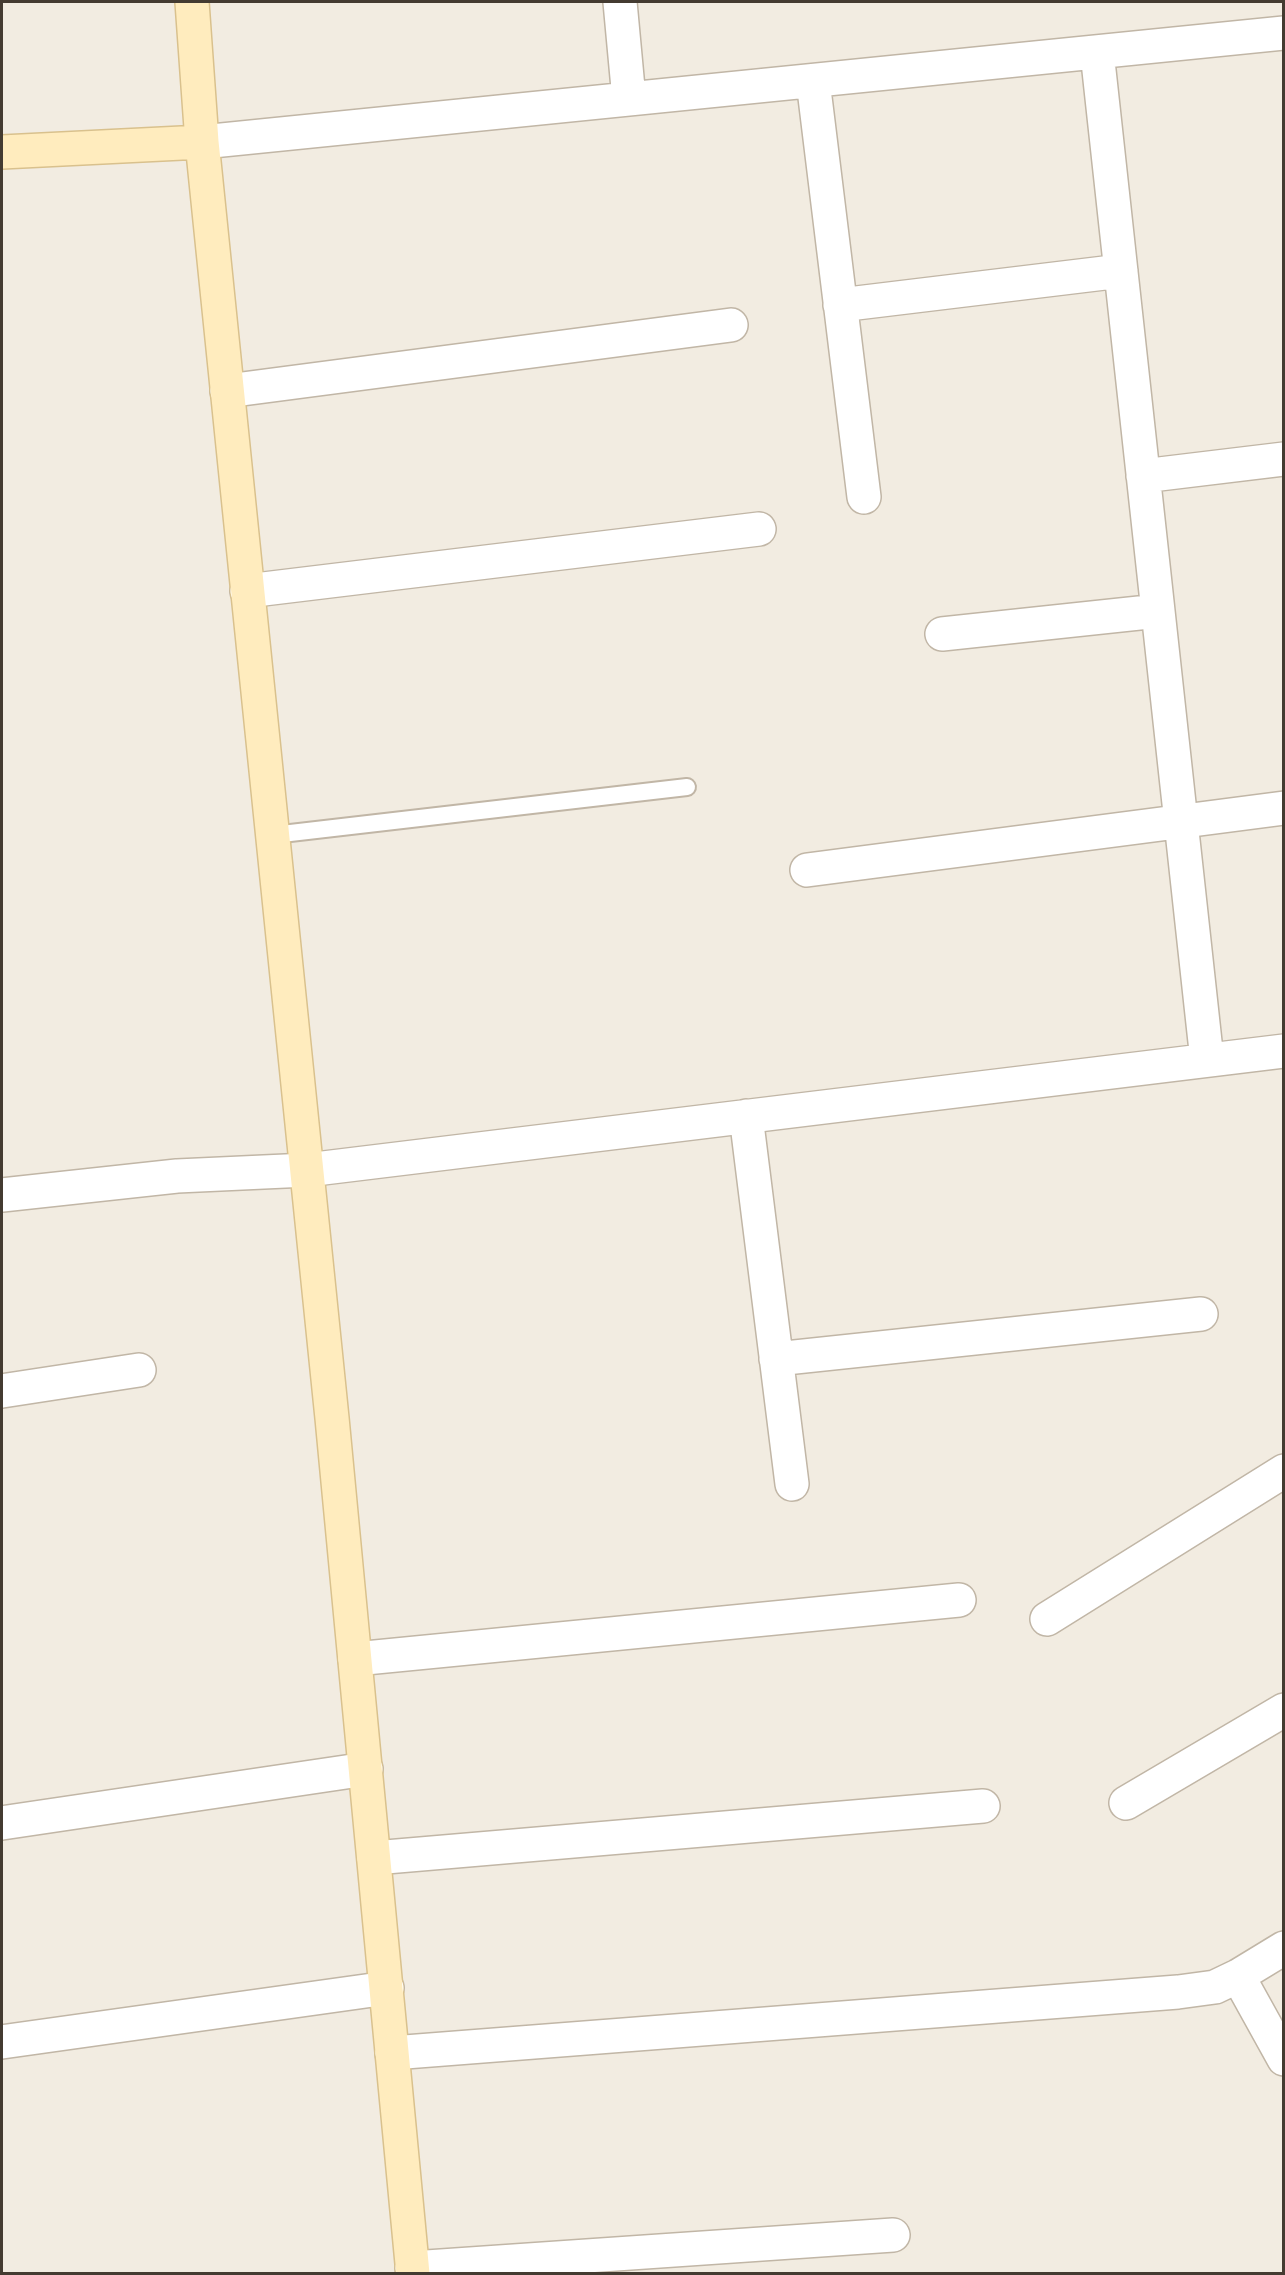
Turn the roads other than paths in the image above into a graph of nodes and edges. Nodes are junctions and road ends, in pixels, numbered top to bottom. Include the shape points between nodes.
1 (192, 2) edge
2 (621, 2) edge
3 (1284, 33) edge
4 (1097, 52) junction
5 (813, 81) junction
6 (630, 99) junction
7 (202, 142) junction
8 (2, 152) edge
9 (1121, 271) junction
10 (840, 305) junction
11 (730, 325) dead end
12 (227, 391) junction
13 (1284, 459) edge
14 (1143, 476) junction
15 (864, 497) dead end
16 (759, 529) dead end
17 (247, 591) junction
18 (1158, 611) junction
19 (942, 634) dead end
20 (687, 787) dead end
21 (1284, 808) edge
22 (1180, 820) junction
23 (273, 835) junction
24 (807, 870) dead end
25 (1284, 1051) edge
26 (1207, 1060) junction
27 (746, 1116) junction
28 (307, 1170) junction
29 (2, 1195) edge
30 (1201, 1314) dead end
31 (776, 1359) junction
32 (139, 1370) dead end
33 (3, 1383) edge
34 (1284, 1471) edge
35 (792, 1484) dead end
36 (959, 1600) dead end
37 (1047, 1619) dead end
38 (355, 1659) junction
39 (1284, 1710) edge
40 (366, 1769) junction
41 (1126, 1803) dead end
42 (983, 1806) dead end
43 (2, 1824) edge
44 (375, 1858) junction
45 (1284, 1948) edge
46 (1238, 1976) junction
47 (387, 1988) junction
48 (2, 2042) edge
49 (392, 2053) junction
50 (1284, 2059) edge
51 (893, 2235) dead end
52 (412, 2271) edge

1 - 7 street
2 - 6 street
3 - 4 street
4 - 5 street
4 - 9 street
5 - 6 street
5 - 10 street
6 - 7 street
7 - 8 street
7 - 12 street
9 - 10 street
9 - 14 street
10 - 15 street
11 - 12 street
12 - 17 street
13 - 14 street
14 - 18 street
16 - 17 street
17 - 23 street
18 - 19 street
18 - 22 street
20 - 23 lane
21 - 22 street
22 - 24 street
22 - 26 street
23 - 28 street
25 - 26 street
26 - 27 street
27 - 28 street
27 - 31 street
28 - 29 street via 177,1176
28 - 38 street
30 - 31 street
31 - 35 street
32 - 33 street
34 - 37 street
36 - 38 street
38 - 40 street
39 - 41 street
40 - 43 street
40 - 44 street
42 - 44 street
44 - 47 street
45 - 46 street
46 - 49 street via 1215,1987 1178,1992
46 - 50 street
47 - 48 street
47 - 49 street
49 - 52 street
51 - 52 street

